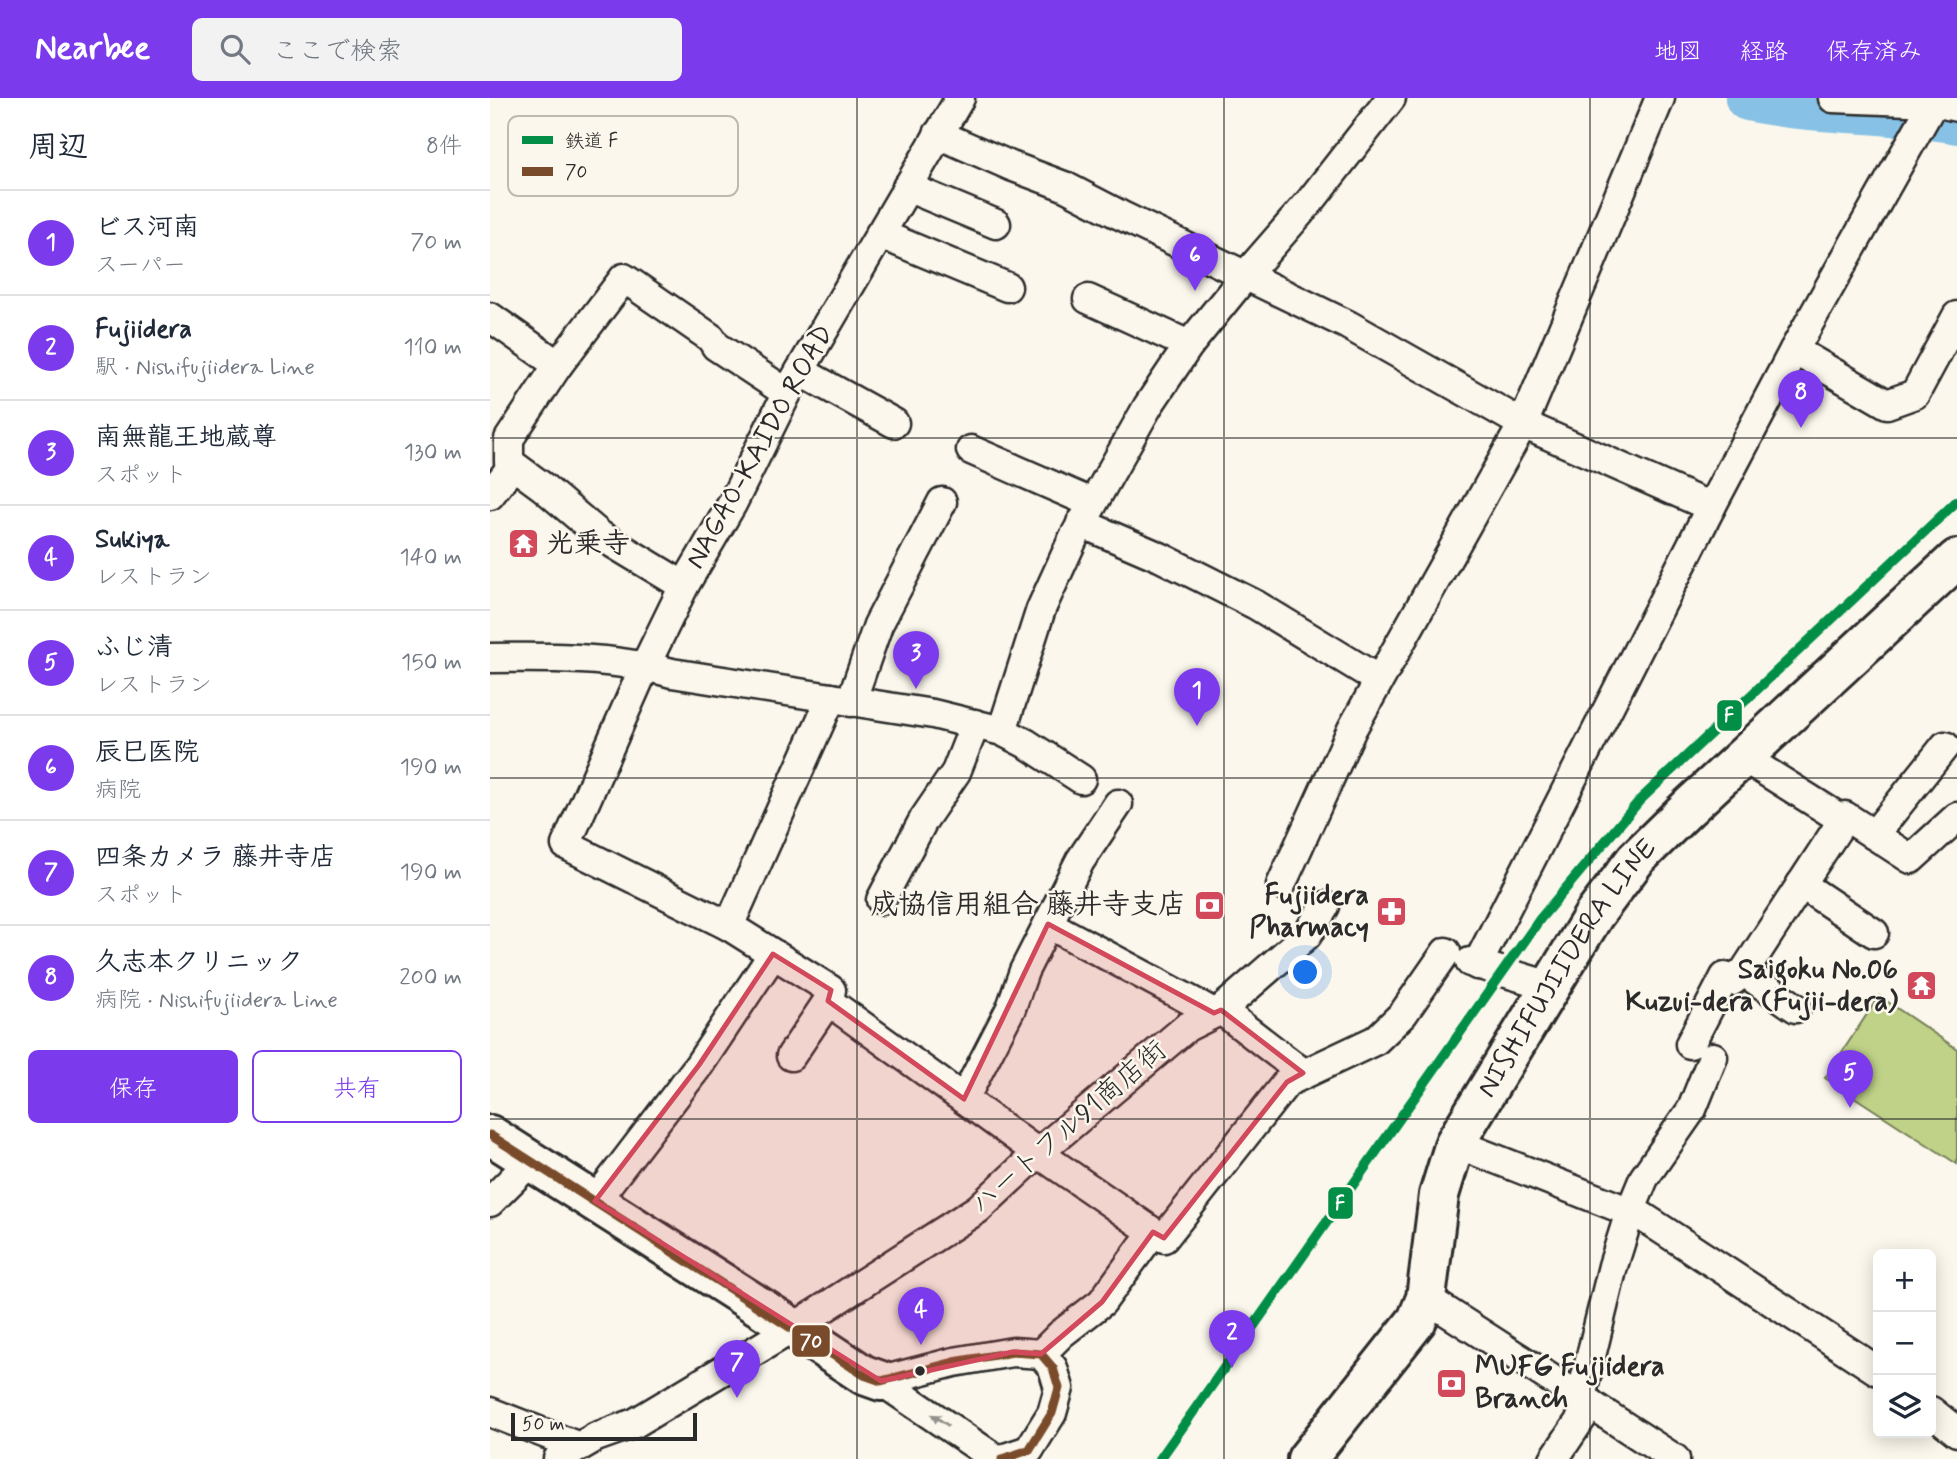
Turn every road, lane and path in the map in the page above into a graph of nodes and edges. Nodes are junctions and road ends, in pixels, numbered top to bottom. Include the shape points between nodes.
1 (960, 98) edge
2 (1391, 98) edge
3 (1660, 98) edge
4 (1833, 98) edge
5 (1942, 102) edge
6 (938, 134) junction
7 (906, 187) junction
8 (996, 224) dead end
9 (880, 234) junction
10 (1245, 276) junction
11 (1007, 287) dead end
12 (1088, 299) dead end
13 (1957, 316) edge
14 (490, 317) edge
15 (1189, 345) junction
16 (1794, 350) junction
17 (558, 365) junction
18 (794, 382) junction
19 (894, 423) dead end
20 (1523, 424) junction
21 (971, 450) dead end
22 (513, 465) junction
23 (490, 495) edge
24 (942, 502) dead end
25 (1711, 507) junction
26 (1087, 513) junction
27 (1952, 573) edge
28 (684, 586) junction
29 (490, 659) edge
30 (645, 666) junction
31 (1379, 680) junction
32 (841, 700) junction
33 (975, 724) junction
34 (1002, 731) junction
35 (1945, 746) dead end
36 (1745, 754) junction
37 (1081, 779) dead end
38 (1118, 804) dead end
39 (1957, 817) edge
40 (1843, 820) junction
41 (1874, 835) junction
42 (1801, 884) junction
43 (1281, 886) dead end
44 (881, 900) dead end
45 (1325, 906) dead end
46 (1048, 924) junction
47 (729, 926) junction
48 (1874, 933) dead end
49 (773, 954) junction
50 (1464, 959) junction
51 (1744, 972) junction
52 (1550, 986) junction
53 (828, 1001) junction
54 (1796, 1008) dead end
55 (1218, 1012) junction
56 (791, 1056) dead end
57 (1303, 1073) junction
58 (964, 1099) junction
59 (490, 1135) edge
60 (1455, 1143) junction
61 (1038, 1153) junction
62 (531, 1161) junction
63 (595, 1201) junction
64 (490, 1202) edge
65 (1630, 1212) junction
66 (1153, 1232) junction
67 (1426, 1298) junction
68 (793, 1328) junction
69 (1041, 1354) junction
70 (1873, 1368) edge
71 (881, 1381) junction
72 (1586, 1401) junction
73 (490, 1412) edge
74 (1936, 1415) edge
75 (1957, 1432) edge
76 (584, 1450) edge
77 (1316, 1456) edge
78 (996, 1459) edge
79 (1002, 1459) edge
80 (1554, 1459) edge
81 (1675, 1459) edge

1 - 6 street, NAGAO-KAIDO ROAD
2 - 10 street
3 - 20 street
4 - 5 street
5 - 16 street
6 - 7 street, NAGAO-KAIDO ROAD
6 - 10 street via 1064,186
7 - 8 street
7 - 9 street, NAGAO-KAIDO ROAD
9 - 11 street
9 - 18 street, NAGAO-KAIDO ROAD
10 - 15 street
10 - 20 street via 1394,349
12 - 15 street
13 - 16 street via 1914,394 1887,404
14 - 17 street
15 - 26 street via 1147,406
16 - 25 street
17 - 18 street via 624,278 716,346
17 - 22 street via 509,439
18 - 19 street
18 - 28 street, NAGAO-KAIDO ROAD
20 - 25 street
20 - 31 street
21 - 26 street
22 - 23 street
22 - 28 street via 601,536
24 - 32 street
25 - 50 street
26 - 31 street via 1160,557 1256,605
26 - 34 street via 1041,609
27 - 36 main road, NISHIFUJIIDERA LINE
28 - 30 street, NAGAO-KAIDO ROAD
29 - 30 street via 541,657
30 - 32 street
30 - 47 street, NAGAO-KAIDO ROAD via 565,845
31 - 43 street
32 - 33 street
32 - 47 street
33 - 34 street
33 - 44 street via 956,772 924,819
34 - 37 street
35 - 41 street
36 - 40 street
36 - 52 main road, NISHIFUJIIDERA LINE via 1636,859
38 - 46 street via 1080,861
39 - 41 street via 1911,859
40 - 41 street via 1845,816
40 - 42 street
42 - 48 street
42 - 51 street
45 - 55 street, ハートフル91商店街 via 1307,935
46 - 55 street
46 - 58 street
47 - 49 street
49 - 53 street via 831,990
49 - 63 street via 699,1065
50 - 52 street
50 - 57 street via 1376,1040
51 - 54 street
51 - 65 street via 1732,981 1725,978 1701,1051 1692,1109 1644,1178
52 - 60 main road, NISHIFUJIIDERA LINE
53 - 56 street
53 - 58 street
55 - 57 street
55 - 61 street, ハートフル91商店街 via 1187,1027
57 - 66 street via 1287,1082 1164,1238
58 - 61 street
59 - 62 main road
60 - 65 street
60 - 67 main road, NISHIFUJIIDERA LINE via 1439,1195
61 - 66 street
61 - 68 street, ハートフル91商店街 via 978,1209
62 - 63 main road
62 - 64 street
63 - 68 main road
65 - 70 street
65 - 72 street via 1613,1266
66 - 69 street via 1102,1302
67 - 72 street
67 - 77 main road, NISHIFUJIIDERA LINE via 1418,1320
68 - 71 main road via 864,1375
68 - 76 street, ハートフル91商店街
69 - 71 street via 1013,1352
69 - 79 street via 1054,1368 1059,1388 1052,1413 1029,1450
78 -> 71 street
72 - 80 street
72 - 81 street
73 - 76 street
74 - 75 street

